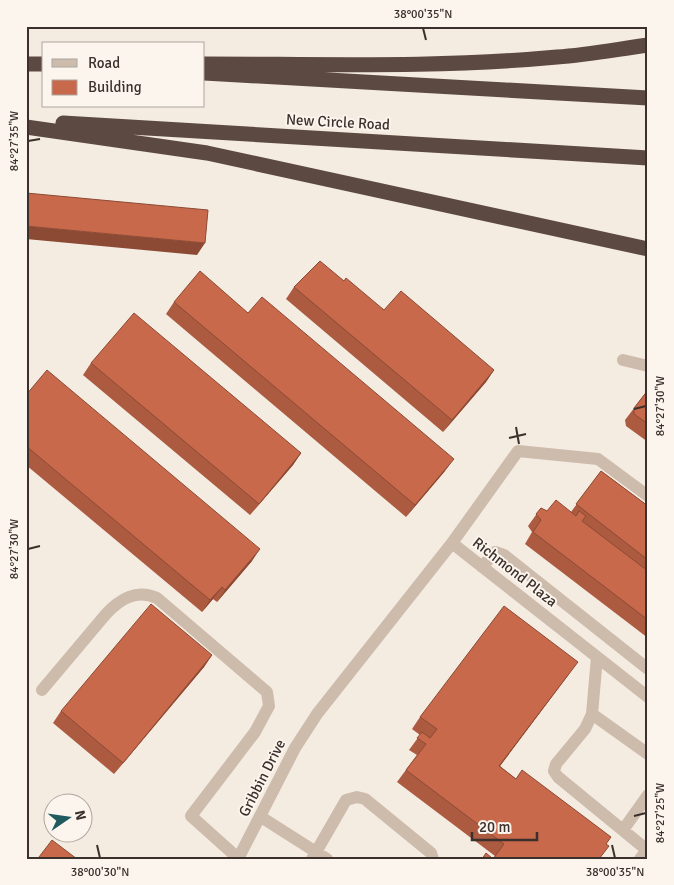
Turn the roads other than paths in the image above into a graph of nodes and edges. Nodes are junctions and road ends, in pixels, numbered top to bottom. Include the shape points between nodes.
1 (648, 45) edge
2 (26, 63) edge
3 (42, 64) edge
4 (205, 64) edge
5 (205, 73) edge
6 (648, 98) edge
7 (26, 121) edge
8 (26, 127) edge
9 (648, 158) edge
10 (648, 249) edge
11 (623, 360) dead end
12 (648, 366) edge
13 (648, 496) edge
14 (452, 544) junction
15 (482, 567) junction
16 (597, 657) junction
17 (648, 668) edge
18 (42, 690) dead end
19 (646, 693) edge
20 (592, 714) junction
21 (648, 754) edge
22 (648, 795) edge
23 (261, 817) junction
24 (623, 830) junction
25 (646, 852) edge
26 (314, 855) edge
27 (238, 859) edge
28 (327, 859) edge
29 (433, 859) edge

1 - 4 highway via 559,57 474,63
2 - 3 highway
5 - 6 highway
7 - 9 highway, New Circle Road
8 - 10 highway via 207,153
11 - 12 street
13 - 14 street, Richmond Plaza via 598,459 518,451
14 - 15 street, Richmond Plaza
14 - 23 street, Gribbin Drive via 317,714 295,748
15 - 16 street, Richmond Plaza
15 - 17 street via 495,552 504,555
16 - 19 street, Richmond Plaza
16 - 20 street
18 - 27 street via 116,604 136,594 149,594 267,692 269,706 255,732 191,816
20 - 21 street
20 - 24 street via 554,771
22 - 24 street
23 - 26 street
23 - 27 street, Gribbin Drive
24 - 25 street
26 - 28 street
26 - 29 street via 346,800 357,797 366,799 431,853

